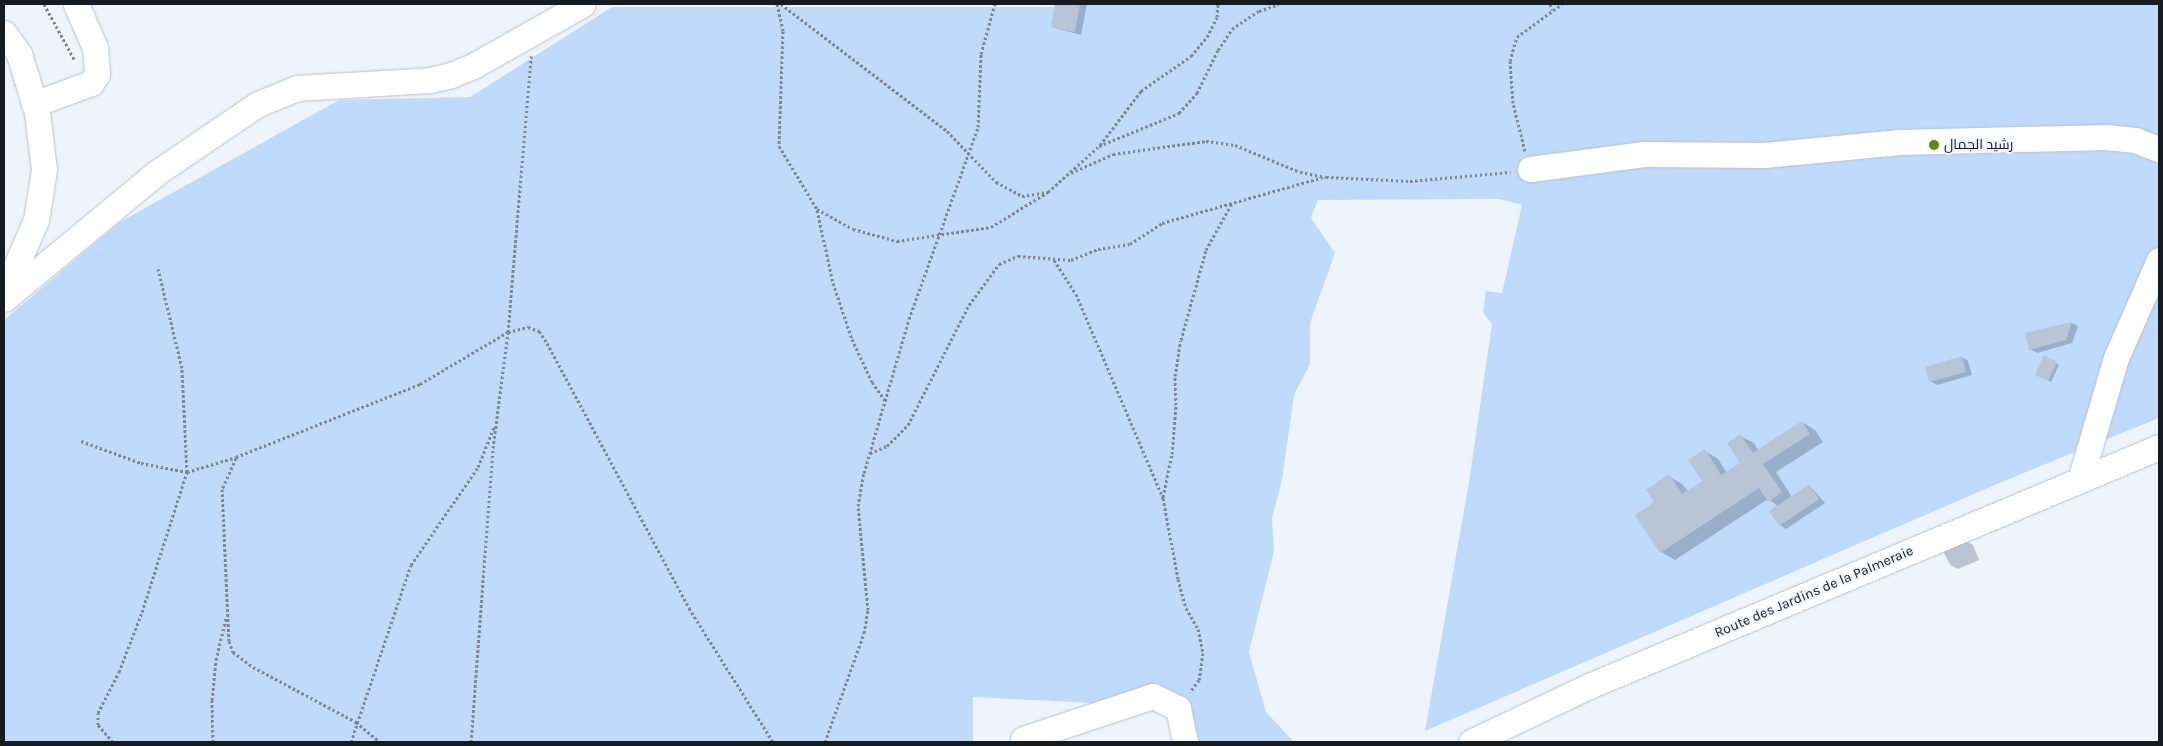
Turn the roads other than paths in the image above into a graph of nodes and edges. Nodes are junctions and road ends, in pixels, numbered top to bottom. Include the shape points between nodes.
1 (76, 4) edge
2 (583, 4) edge
3 (4, 33) edge
4 (34, 104) junction
5 (2159, 149) edge
6 (1530, 169) road end
7 (2159, 260) edge
8 (4, 277) edge
9 (4, 299) edge
10 (2159, 447) edge
11 (2080, 480) junction
12 (1023, 739) dead end
13 (1185, 742) edge
14 (1471, 742) edge

1 - 4 street via 97,61 97,74 91,83
2 - 9 street via 473,66 430,80 297,88 258,104 159,171
3 - 4 street via 19,54
4 - 8 street via 44,170 41,196 27,243 15,268
5 - 6 street via 2135,140 2106,137 1899,142 1764,155 1644,154
7 - 11 street via 2116,358
10 - 11 street, Route des Jardins de la Palmeraie
11 - 14 street, Route des Jardins de la Palmeraie via 1589,686
12 - 13 street via 1153,696 1178,708

